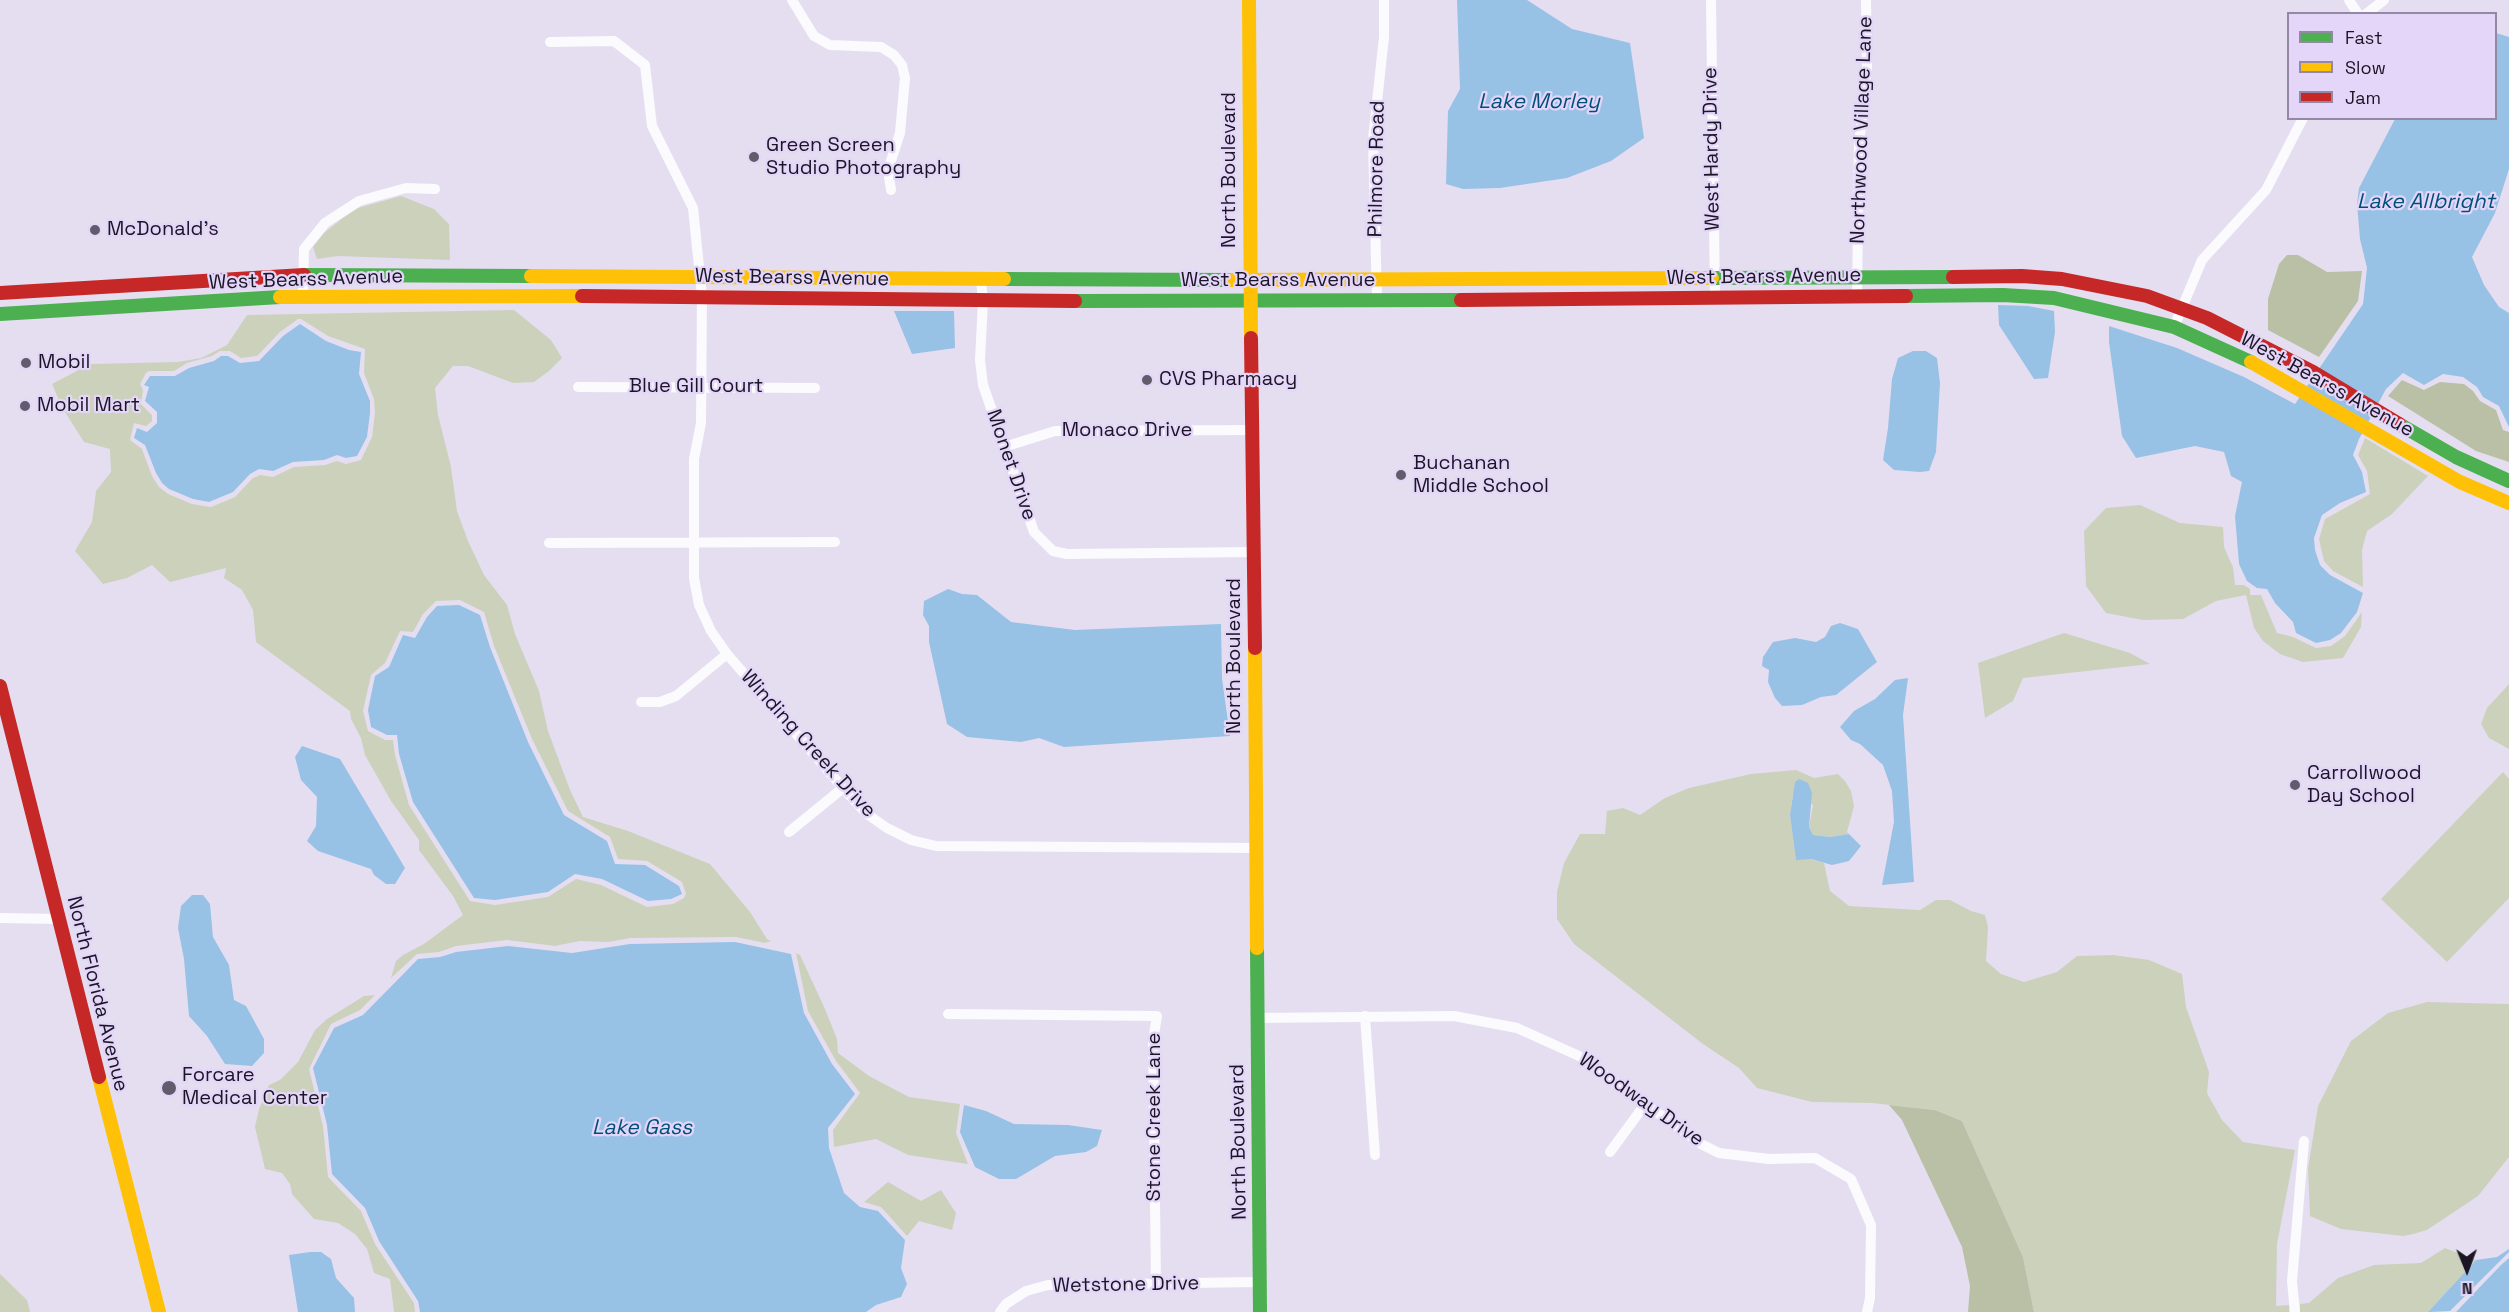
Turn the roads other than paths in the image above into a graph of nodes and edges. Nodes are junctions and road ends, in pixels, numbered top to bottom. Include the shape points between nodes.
1 (792, 0) edge
2 (1249, 0) edge
3 (1384, 0) edge
4 (1710, 0) edge
5 (1866, 0) edge
6 (2384, 0) edge
7 (2369, 12) edge
8 (550, 42) dead end
9 (2302, 120) edge
10 (435, 189) dead end
11 (891, 190) dead end
12 (304, 275) junction
13 (1970, 275) junction
14 (700, 276) junction
15 (1857, 277) junction
16 (1713, 278) junction
17 (1564, 279) junction
18 (981, 280) junction
19 (1250, 280) junction
20 (1376, 281) junction
21 (0, 293) edge
22 (1970, 295) junction
23 (303, 296) junction
24 (702, 296) junction
25 (1857, 296) junction
26 (1715, 297) junction
27 (1564, 299) junction
28 (1250, 300) junction
29 (983, 301) junction
30 (1377, 301) junction
31 (2183, 308) junction
32 (0, 314) edge
33 (2174, 327) junction
34 (701, 386) junction
35 (578, 387) dead end
36 (815, 388) dead end
37 (1253, 430) junction
38 (1004, 447) junction
39 (2502, 478) edge
40 (2487, 495) junction
41 (2509, 503) edge
42 (694, 542) junction
43 (549, 543) dead end
44 (836, 543) dead end
45 (1254, 552) junction
46 (727, 654) junction
47 (0, 686) edge
48 (641, 702) dead end
49 (843, 788) junction
50 (789, 832) dead end
51 (1256, 848) junction
52 (0, 918) edge
53 (58, 920) junction
54 (948, 1014) dead end
55 (1365, 1016) junction
56 (1257, 1018) junction
57 (1646, 1103) junction
58 (2304, 1141) dead end
59 (1610, 1152) dead end
60 (1375, 1155) dead end
61 (1260, 1282) junction
62 (1156, 1283) junction
63 (159, 1312) edge
64 (1000, 1312) edge
65 (1260, 1312) edge
66 (1867, 1312) edge
67 (2295, 1312) edge

1 - 11 street via 814,36 830,45 881,47 894,54 902,65 905,78 900,133 888,170
2 - 19 main road, North Boulevard
3 - 20 street, Philmore Road via 1374,140
4 - 16 street, West Hardy Drive
5 - 15 street, Northwood Village Lane via 1867,68 1859,144
6 - 7 street
8 - 14 street, Winding Creek Drive via 614,41 645,65 652,126 693,208
9 - 31 street via 2266,190 2202,260
10 - 12 street via 406,188 356,202 325,223 304,249
12 - 14 main road, West Bearss Avenue
12 - 21 main road, West Bearss Avenue
12 - 23 street
13 - 15 main road, West Bearss Avenue
13 - 22 street
13 - 31 main road, West Bearss Avenue via 2062,279 2147,296
14 - 18 main road, West Bearss Avenue
14 - 24 street, Winding Creek Drive
15 - 16 main road, West Bearss Avenue
15 - 25 street, Northwood Village Lane
16 - 17 main road, West Bearss Avenue
16 - 26 street, West Hardy Drive
17 - 20 main road, West Bearss Avenue
17 - 27 street
18 - 19 main road, West Bearss Avenue
18 - 29 street, Monet Drive
19 - 20 main road, West Bearss Avenue
19 - 28 main road, North Boulevard
20 - 30 street, Philmore Road
22 - 25 main road, West Bearss Avenue
22 - 33 main road, West Bearss Avenue via 2054,298
23 - 24 main road, West Bearss Avenue
23 - 32 main road, West Bearss Avenue
24 - 29 main road, West Bearss Avenue
24 - 34 street, Winding Creek Drive
25 - 26 main road, West Bearss Avenue
26 - 27 main road, West Bearss Avenue
27 - 30 main road, West Bearss Avenue
28 - 29 main road, West Bearss Avenue
28 - 30 main road, West Bearss Avenue
28 - 37 main road, North Boulevard
29 - 38 street, Monet Drive via 983,385
31 - 33 street
31 - 39 main road, West Bearss Avenue via 2313,372 2456,457
33 - 40 main road, West Bearss Avenue via 2262,367
34 - 35 street, Blue Gill Court
34 - 36 street, Blue Gill Court
34 - 42 street, Winding Creek Drive via 701,423 694,459
37 - 38 street, Monaco Drive via 1055,430
37 - 45 main road, North Boulevard
38 - 45 street, Monet Drive via 1034,532 1053,551
39 - 40 street
40 - 41 main road, West Bearss Avenue
42 - 43 street
42 - 44 street
42 - 46 street, Winding Creek Drive via 699,605
45 - 51 main road, North Boulevard
46 - 48 street via 676,696 660,702
46 - 49 street, Winding Creek Drive
47 - 53 main road, North Florida Avenue
49 - 50 street
49 - 51 street, Winding Creek Drive via 867,814 887,828 910,840 936,846
51 - 56 main road, North Boulevard
52 - 53 street
53 - 63 main road, North Florida Avenue
54 - 62 street, Stone Creek Lane via 1157,1016 1153,1040
55 - 56 street, Woodway Drive
55 - 57 street, Woodway Drive via 1454,1016 1517,1028 1579,1056
55 - 60 street
56 - 61 main road, North Boulevard
57 - 59 street
57 - 66 street, Woodway Drive via 1719,1153 1769,1159 1815,1158 1851,1179 1871,1225
58 - 67 street via 2292,1281
61 - 62 street, Wetstone Drive
61 - 65 main road, North Boulevard
62 - 64 street, Wetstone Drive via 1048,1285 1026,1291

